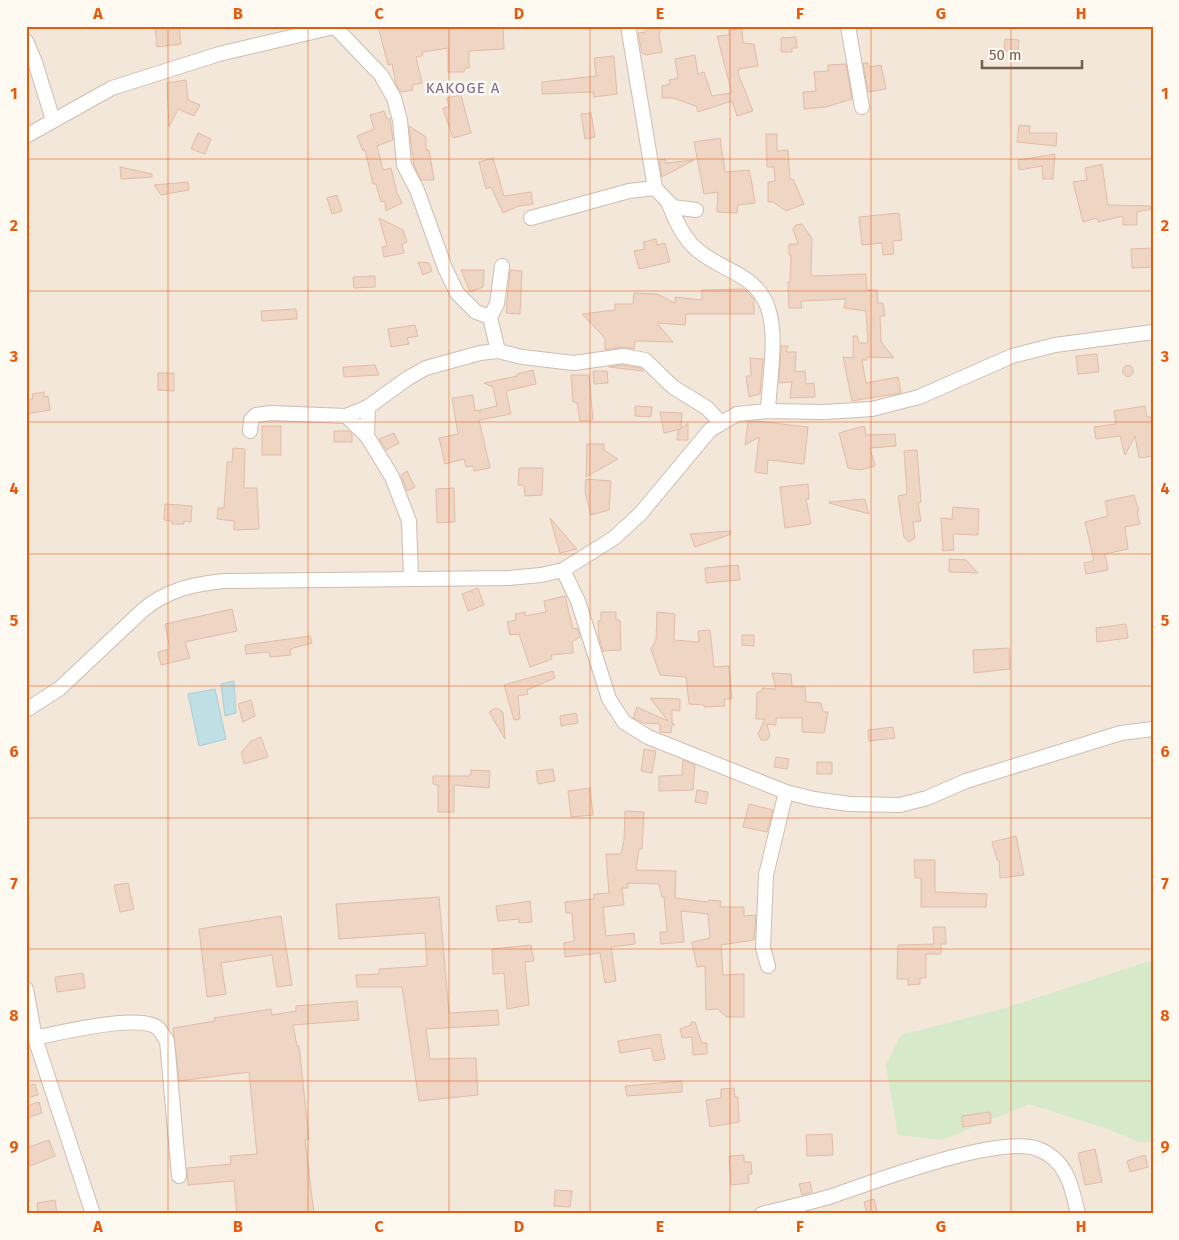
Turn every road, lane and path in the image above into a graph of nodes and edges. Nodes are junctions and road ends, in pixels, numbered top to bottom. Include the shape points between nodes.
1 (628, 26) edge
2 (848, 26) edge
3 (336, 27) edge
4 (26, 41) edge
5 (862, 108) dead end
6 (53, 120) junction
7 (26, 136) edge
8 (655, 188) junction
9 (669, 204) junction
10 (696, 210) dead end
11 (531, 218) dead end
12 (502, 266) dead end
13 (490, 317) junction
14 (1153, 332) edge
15 (498, 352) junction
16 (368, 407) junction
17 (768, 411) junction
18 (346, 416) junction
19 (721, 422) junction
20 (250, 431) dead end
21 (367, 436) junction
22 (563, 570) junction
23 (411, 578) junction
24 (26, 710) edge
25 (1153, 729) edge
26 (786, 792) junction
27 (768, 966) dead end
28 (26, 989) edge
29 (35, 1038) junction
30 (179, 1176) dead end
31 (93, 1214) edge
32 (762, 1214) edge
33 (1078, 1214) edge

1 - 8 street
2 - 5 street
3 - 6 street via 219,54 151,75 112,88
3 - 13 street via 381,75 394,98 400,120 404,165 417,190 445,268 457,293 476,312
4 - 6 street via 36,62
6 - 7 street
8 - 9 street
8 - 11 street via 630,191
9 - 10 street
9 - 17 street via 689,241 699,252 748,279 761,293 769,310 771,331
12 - 13 street via 497,304
13 - 15 street
14 - 17 street via 1055,345 1012,356 941,388 890,406 825,412
15 - 16 street via 426,368
15 - 19 street via 574,363 604,357 639,358
16 - 18 street
16 - 21 street
17 - 19 street via 737,414
18 - 20 street via 256,415 251,420
18 - 21 street
19 - 22 street via 710,430 641,513 614,538
21 - 23 street via 392,477 409,521
22 - 23 street via 509,578
22 - 26 street via 578,600 609,699 624,722 648,737
23 - 24 street via 224,581 180,588 154,601 59,689
25 - 26 street via 1121,733 900,805 849,804
26 - 27 street via 766,875 763,948
28 - 29 street
29 - 30 street via 89,1026 141,1022 158,1028 167,1041
29 - 31 street
32 - 33 street via 989,1149 1022,1147 1038,1149 1069,1176

